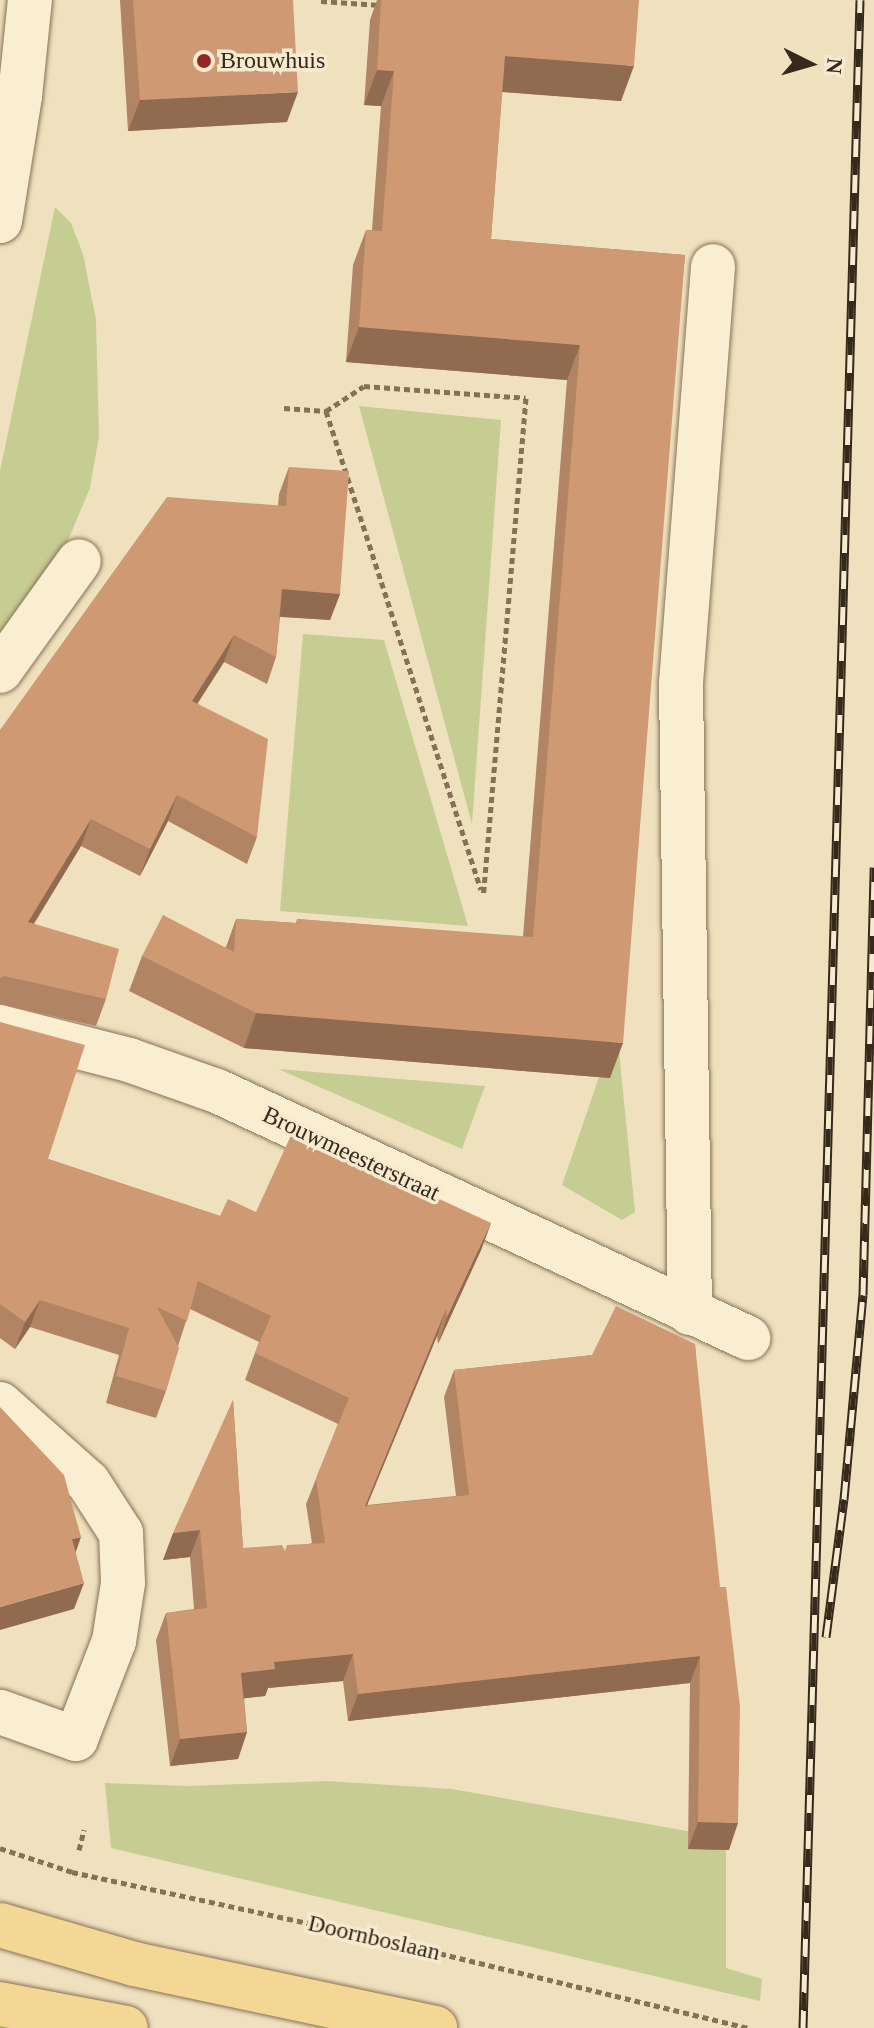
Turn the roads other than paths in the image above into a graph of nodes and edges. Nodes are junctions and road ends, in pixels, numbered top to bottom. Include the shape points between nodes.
1 (30, 0) edge
2 (0, 221) edge
3 (713, 266) dead end
4 (79, 561) dead end
5 (0, 671) edge
6 (0, 1027) edge
7 (690, 1313) junction
8 (748, 1338) dead end
9 (0, 1404) edge
10 (0, 1712) edge
11 (0, 1925) edge
12 (0, 2004) edge
13 (126, 2028) edge
14 (435, 2028) edge

1 - 2 street
3 - 7 street via 681,683
4 - 5 street
6 - 7 street, Brouwmeesterstraat via 129,1060 217,1091
7 - 8 street, Brouwmeesterstraat
9 - 10 street via 88,1482 121,1533 123,1583 114,1641 76,1739
11 - 14 main road via 134,1964
12 - 13 main road

